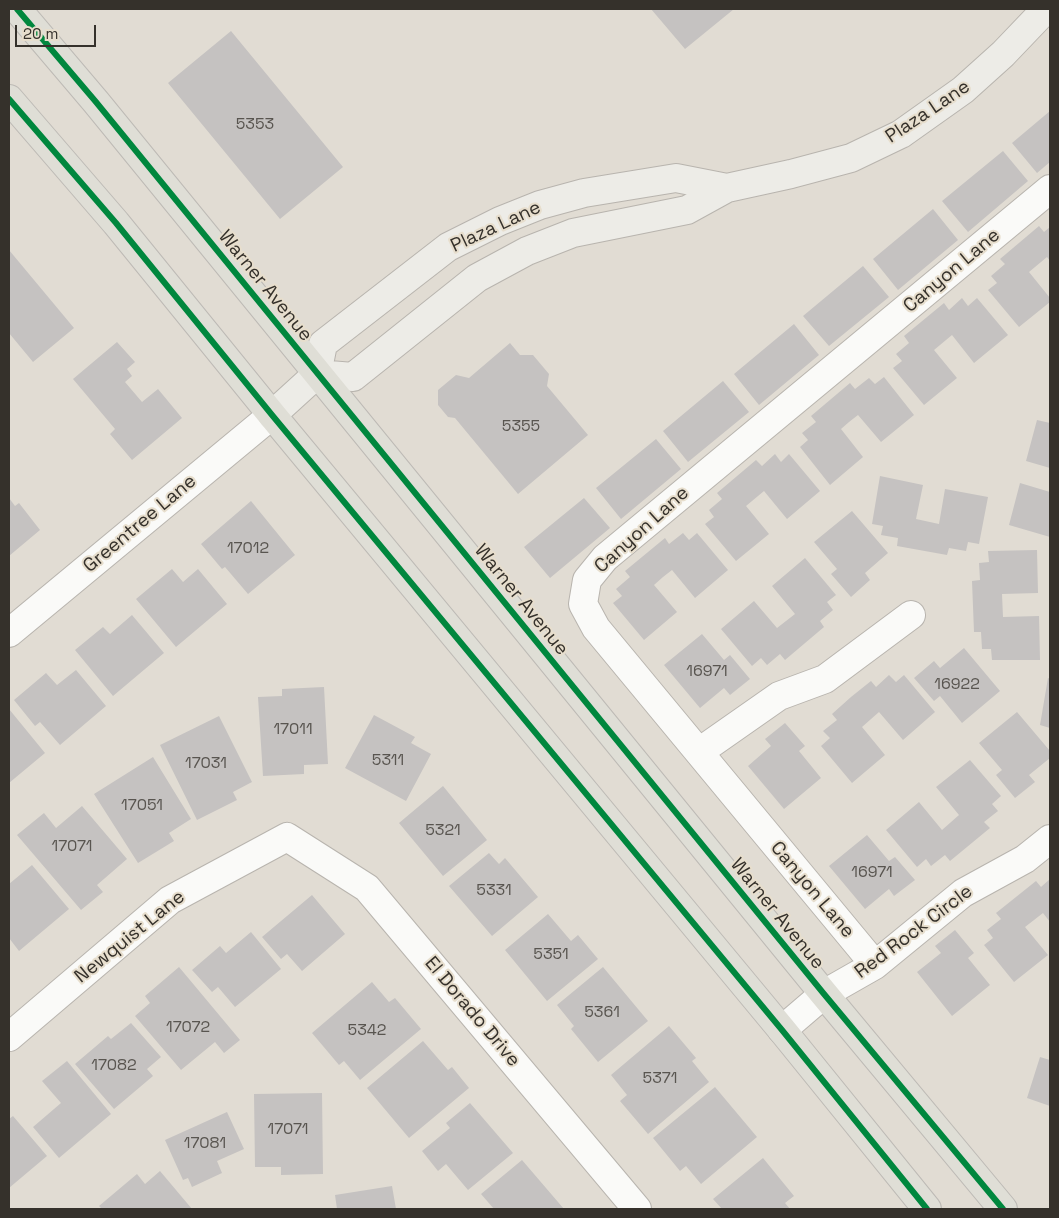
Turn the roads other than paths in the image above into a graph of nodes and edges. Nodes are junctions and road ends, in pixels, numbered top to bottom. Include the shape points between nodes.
1 (17, 9) edge
2 (1046, 9) edge
3 (9, 100) edge
4 (727, 188) junction
5 (1050, 189) edge
6 (317, 374) junction
7 (272, 415) junction
8 (911, 616) dead end
9 (9, 633) edge
10 (699, 752) junction
11 (287, 836) joint
12 (1050, 839) edge
13 (875, 965) junction
14 (824, 994) junction
15 (782, 1030) junction
16 (9, 1037) edge
17 (638, 1209) edge
18 (928, 1209) edge
19 (1004, 1209) edge

1 - 6 main road, Warner Avenue
2 - 4 street, Plaza Lane via 963,90 901,134 851,158
3 - 7 main road via 116,223
4 - 6 street, Plaza Lane via 687,210 573,233 527,251 477,278 353,377
4 - 6 street, Plaza Lane via 676,178 584,193 540,205 500,221 448,247 323,344
5 - 10 street, Canyon Lane via 604,558 587,580 583,604 596,628
6 - 7 street
6 - 14 main road, Warner Avenue
7 - 9 street, Greentree Lane
7 - 15 main road
8 - 10 street via 825,679 779,696
10 - 13 street, Canyon Lane
11 - 16 street, Newquist Lane via 170,900
11 - 17 street, El Dorado Drive via 368,888
12 - 13 street, Red Rock Circle via 1025,859 962,893
13 - 14 street, Red Rock Circle
14 - 15 street, Red Rock Circle
14 - 19 main road, Warner Avenue
15 - 18 main road

